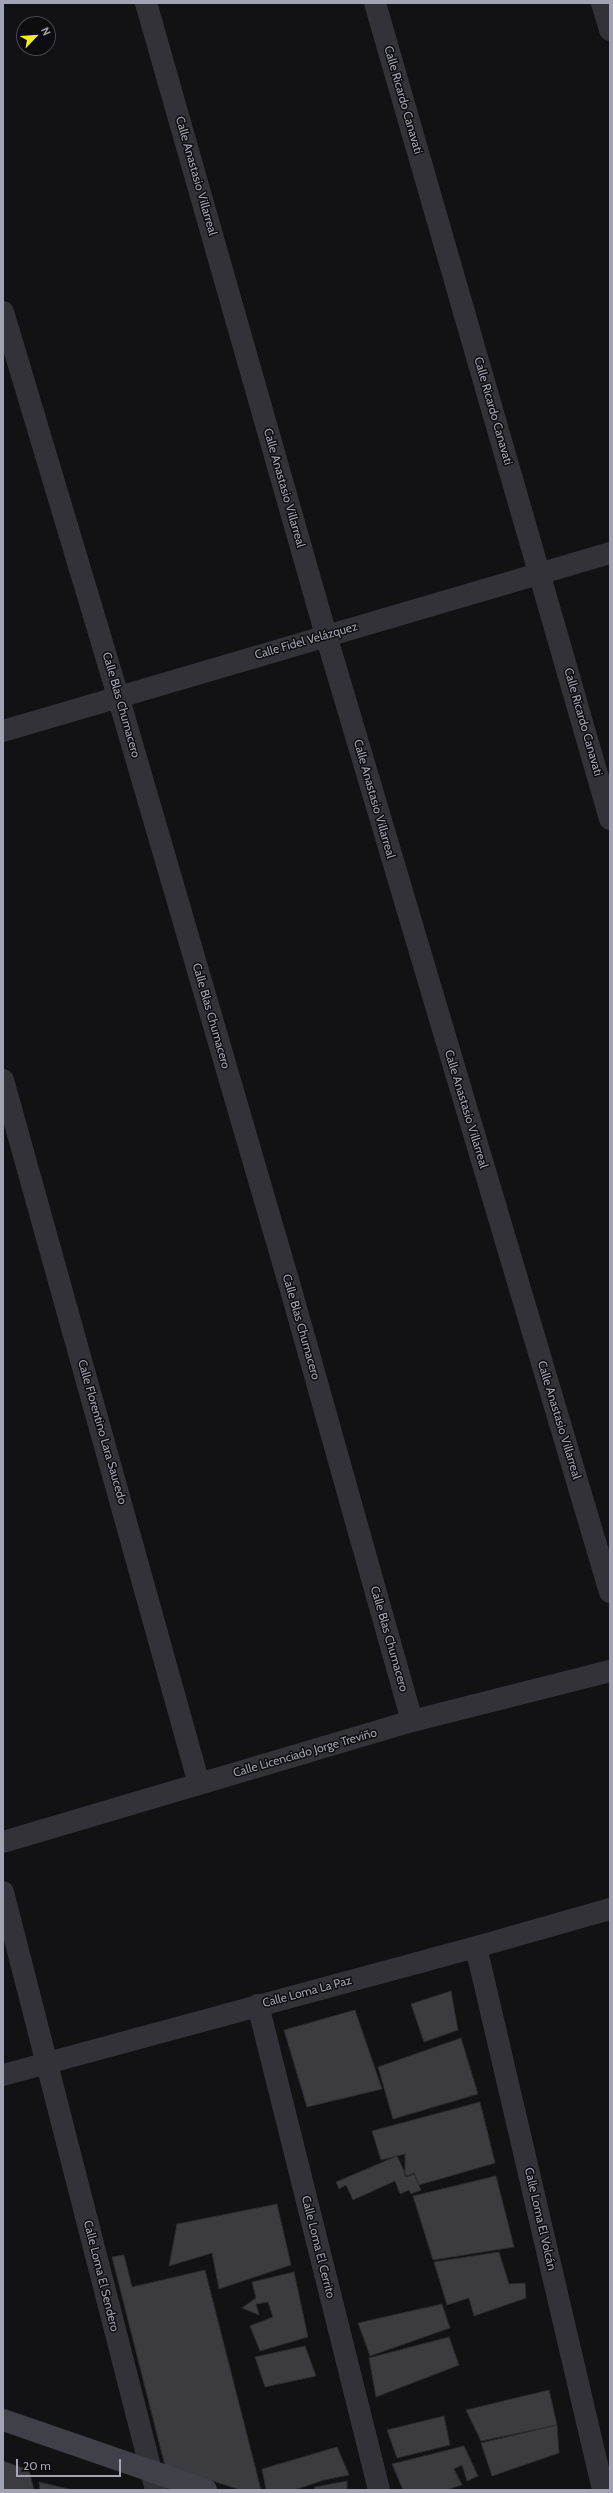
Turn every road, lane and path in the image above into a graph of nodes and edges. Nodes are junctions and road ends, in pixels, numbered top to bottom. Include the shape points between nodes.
1 (146, 3) edge
2 (374, 3) edge
3 (602, 3) edge
4 (610, 30) edge
5 (3, 312) edge
6 (610, 553) edge
7 (541, 573) junction
8 (326, 635) junction
9 (118, 696) junction
10 (3, 732) edge
11 (610, 819) edge
12 (3, 1080) edge
13 (610, 1592) edge
14 (610, 1671) edge
15 (412, 1722) junction
16 (199, 1784) junction
17 (3, 1842) edge
18 (3, 1892) edge
19 (610, 1909) edge
20 (476, 1947) junction
21 (258, 2005) junction
22 (48, 2062) junction
23 (3, 2075) edge
24 (3, 2420) edge
25 (153, 2481) edge
26 (206, 2490) edge
27 (379, 2490) edge
28 (603, 2490) edge

1 - 8 street, Calle Anastasio Villarreal
2 - 7 street, Calle Ricardo Canavati
3 - 4 street
5 - 9 street, Calle Blas Chumacero
6 - 7 street, Calle Fidel Velázquez
7 - 8 street, Calle Fidel Velázquez
7 - 11 street, Calle Ricardo Canavati
8 - 9 street, Calle Fidel Velázquez
8 - 13 street, Calle Anastasio Villarreal
9 - 10 street, Calle Fidel Velázquez
9 - 15 street, Calle Blas Chumacero via 291,1290
12 - 16 street, Calle Florentino Lara Saucedo
14 - 15 street, Calle Licenciado Jorge Treviño
15 - 16 street, Calle Licenciado Jorge Treviño
16 - 17 street, Calle Licenciado Jorge Treviño
18 - 22 street, Calle Loma El Sendero
19 - 20 street, Calle Loma La Paz
20 - 21 street, Calle Loma La Paz
20 - 28 street, Calle Loma El Volcán
21 - 22 street, Calle Loma La Paz
21 - 27 street, Calle Loma El Cerrito
22 - 23 street, Calle Loma La Paz
22 - 25 street, Calle Loma El Sendero
24 - 25 street
25 - 26 street

